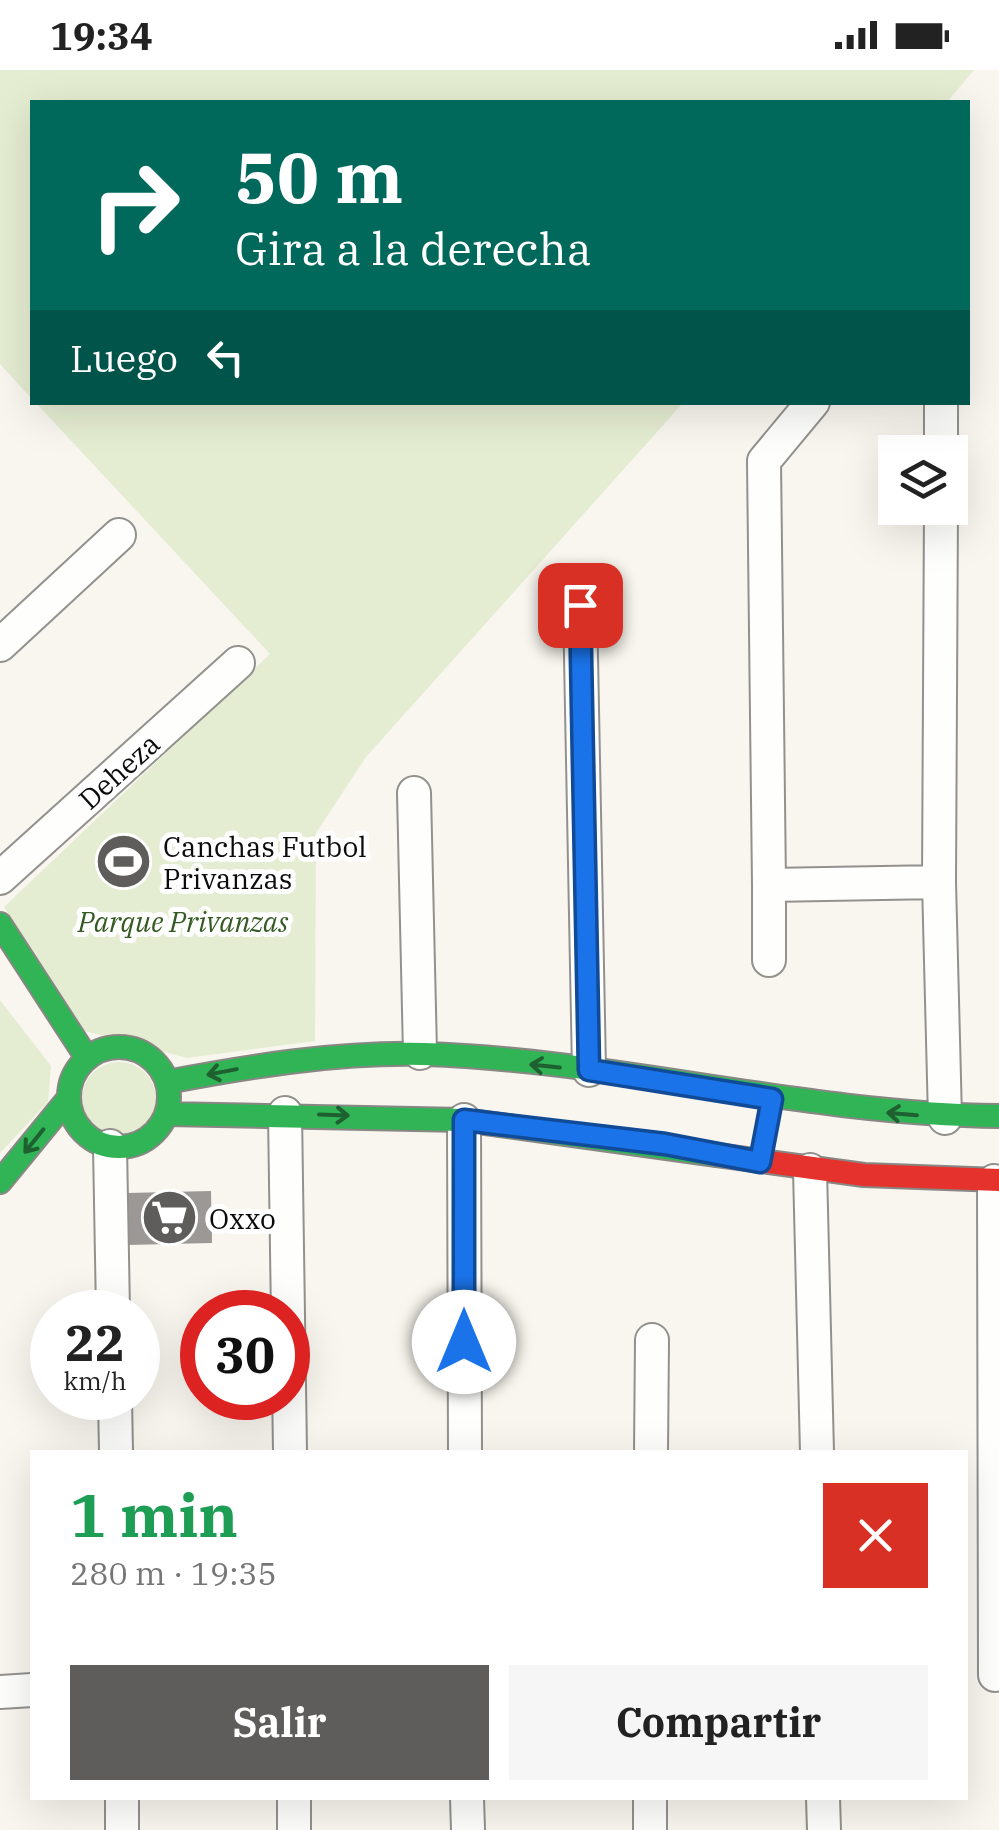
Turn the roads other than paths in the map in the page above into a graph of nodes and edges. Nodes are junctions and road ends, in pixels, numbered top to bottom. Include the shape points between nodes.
1 (811, 405) edge
2 (941, 405) edge
3 (941, 435) edge
4 (940, 525) edge
5 (118, 535) dead end
6 (580, 605) dead end
7 (0, 644) edge
8 (238, 663) dead end
9 (414, 793) dead end
10 (0, 878) edge
11 (939, 882) junction
12 (769, 885) junction
13 (0, 924) edge
14 (770, 960) dead end
15 (10, 965) edge
16 (420, 1054) junction
17 (87, 1058) junction
18 (589, 1070) junction
19 (167, 1082) junction
20 (68, 1099) junction
21 (167, 1114) junction
22 (285, 1114) junction
23 (999, 1116) edge
24 (768, 1117) junction
25 (945, 1118) junction
26 (464, 1120) junction
27 (103, 1144) junction
28 (760, 1162) junction
29 (810, 1170) junction
30 (996, 1180) edge
31 (0, 1184) edge
32 (112, 1290) edge
33 (652, 1340) dead end
34 (115, 1420) edge
35 (116, 1450) edge
36 (290, 1450) edge
37 (465, 1450) edge
38 (651, 1450) edge
39 (816, 1450) edge
40 (986, 1676) edge
41 (30, 1690) edge
42 (0, 1692) edge
43 (122, 1800) edge
44 (294, 1800) edge
45 (467, 1800) edge
46 (650, 1800) edge
47 (824, 1800) edge
48 (122, 1830) edge
49 (294, 1830) edge
50 (468, 1830) edge
51 (650, 1830) edge
52 (824, 1830) edge

1 - 12 street via 764,462
2 - 3 street
4 - 11 street
5 - 7 street
6 - 18 street
8 - 10 street, Deheza
9 - 16 street
11 - 12 street
11 - 25 street
12 - 14 street
13 - 15 street
15 - 17 street
18 -> 16 street
16 -> 19 street via 293,1059
17 - 19 street via 101,1050 133,1049 148,1056
17 - 20 street
18 - 24 street
19 - 21 street
20 - 27 street via 76,1124
20 -> 31 street
21 - 22 street
21 - 27 street via 149,1138 124,1147
22 -> 26 street
22 - 36 street
23 - 25 street
25 -> 24 street
24 - 28 street
26 - 28 street
26 - 37 street
27 - 31 street
27 - 32 street
28 - 29 street
29 - 30 street
29 - 39 street
30 - 40 street
33 - 38 street
34 - 35 street
41 - 42 street
43 - 48 street
44 - 49 street
45 - 50 street
46 - 51 street
47 - 52 street

